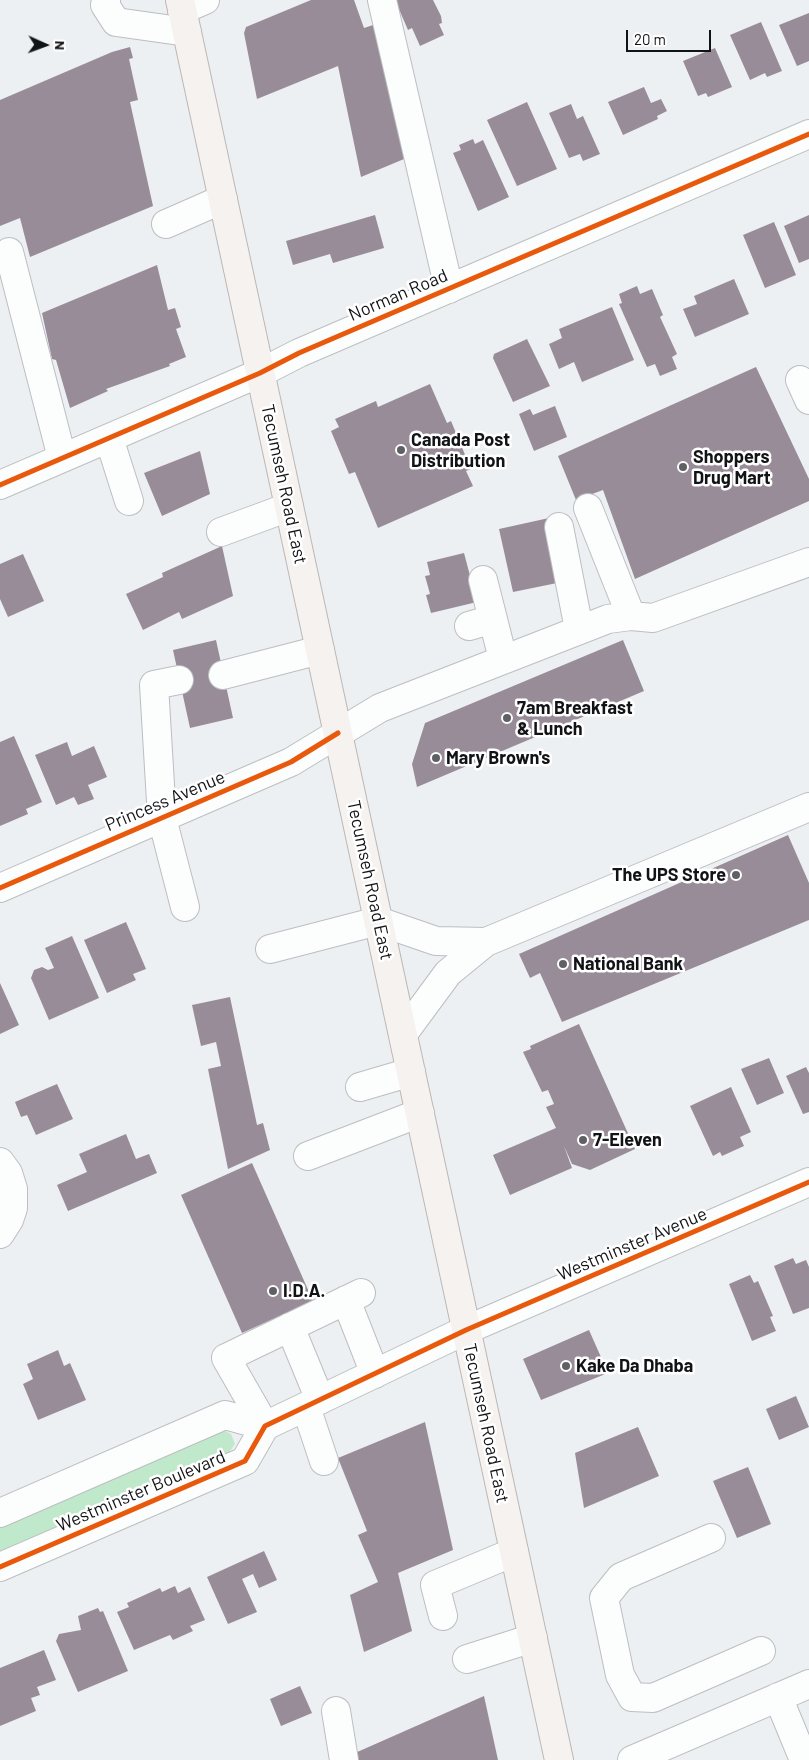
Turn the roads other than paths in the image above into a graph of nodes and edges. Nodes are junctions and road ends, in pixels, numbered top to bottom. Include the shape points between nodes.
1 (106, 0) edge
2 (382, 0) edge
3 (188, 10) edge
4 (809, 134) edge
5 (223, 199) junction
6 (166, 224) dead end
7 (8, 252) dead end
8 (449, 289) junction
9 (260, 373) junction
10 (110, 438) junction
11 (62, 458) junction
12 (0, 485) edge
13 (129, 501) dead end
14 (289, 507) junction
15 (588, 508) dead end
16 (559, 526) dead end
17 (221, 532) dead end
18 (809, 562) edge
19 (483, 580) dead end
20 (631, 616) junction
21 (580, 629) junction
22 (320, 650) junction
23 (503, 659) junction
24 (223, 675) dead end
25 (179, 680) dead end
26 (338, 733) junction
27 (809, 807) edge
28 (162, 818) junction
29 (0, 888) edge
30 (185, 907) dead end
31 (378, 921) junction
32 (486, 942) junction
33 (270, 949) dead end
34 (403, 1034) junction
35 (411, 1072) junction
36 (360, 1087) dead end
37 (420, 1113) junction
38 (308, 1156) dead end
39 (0, 1162) edge
40 (809, 1182) edge
41 (0, 1234) edge
42 (290, 1327) junction
43 (466, 1330) junction
44 (375, 1374) junction
45 (313, 1403) junction
46 (264, 1426) junction
47 (324, 1461) dead end
48 (0, 1513) edge
49 (710, 1538) dead end
50 (514, 1552) junction
51 (0, 1567) edge
52 (443, 1616) dead end
53 (532, 1638) junction
54 (761, 1651) dead end
55 (467, 1659) dead end
56 (809, 1684) edge
57 (778, 1697) junction
58 (336, 1711) dead end
59 (344, 1760) edge
60 (559, 1760) edge
61 (632, 1760) edge
62 (804, 1760) edge

1 - 3 street via 105,5 116,22
2 - 8 street
3 - 5 main road, Tecumseh Road East
4 - 8 street, Norman Road
5 - 6 street
5 - 9 main road, Tecumseh Road East
7 - 11 street
8 - 9 street, Norman Road
9 - 10 street, Norman Road
9 - 14 main road, Tecumseh Road East
10 - 11 street, Norman Road
10 - 13 street
11 - 12 street, Norman Road
14 - 17 street
14 - 22 main road, Tecumseh Road East
15 - 20 street
16 - 21 street
18 - 20 street, Princess Avenue via 653,618
19 - 23 street via 481,622
20 - 21 street, Princess Avenue via 608,619
21 - 23 street, Princess Avenue
22 - 24 street
22 - 26 main road, Tecumseh Road East
23 - 26 street, Princess Avenue via 380,708
25 - 28 street via 154,685
26 - 28 street, Princess Avenue via 291,762
26 - 31 main road, Tecumseh Road East
27 - 32 street
28 - 29 street, Princess Avenue
28 - 30 street
31 - 32 street via 436,941
31 - 33 street
31 - 34 main road, Tecumseh Road East
32 - 34 street via 448,973
34 - 35 main road, Tecumseh Road East
35 - 36 street
35 - 37 main road, Tecumseh Road East
37 - 38 street
37 - 43 main road, Tecumseh Road East
39 - 41 street via 13,1189 10,1220
40 - 43 street, Westminster Avenue
42 - 44 street via 353,1297
42 - 45 street
42 - 46 street via 226,1358
43 - 44 street
43 - 50 main road, Tecumseh Road East
44 - 45 street
45 - 46 street
45 - 47 street
46 - 48 street, Westminster Boulevard via 225,1415
46 - 51 street, Westminster Boulevard via 245,1461
49 - 54 street via 621,1577 604,1598 620,1675 632,1697 653,1698
50 - 52 street via 435,1585
50 - 53 main road, Tecumseh Road East
53 - 55 street
53 - 60 main road, Tecumseh Road East
56 - 57 street
57 - 61 street
57 - 62 street
58 - 59 street

